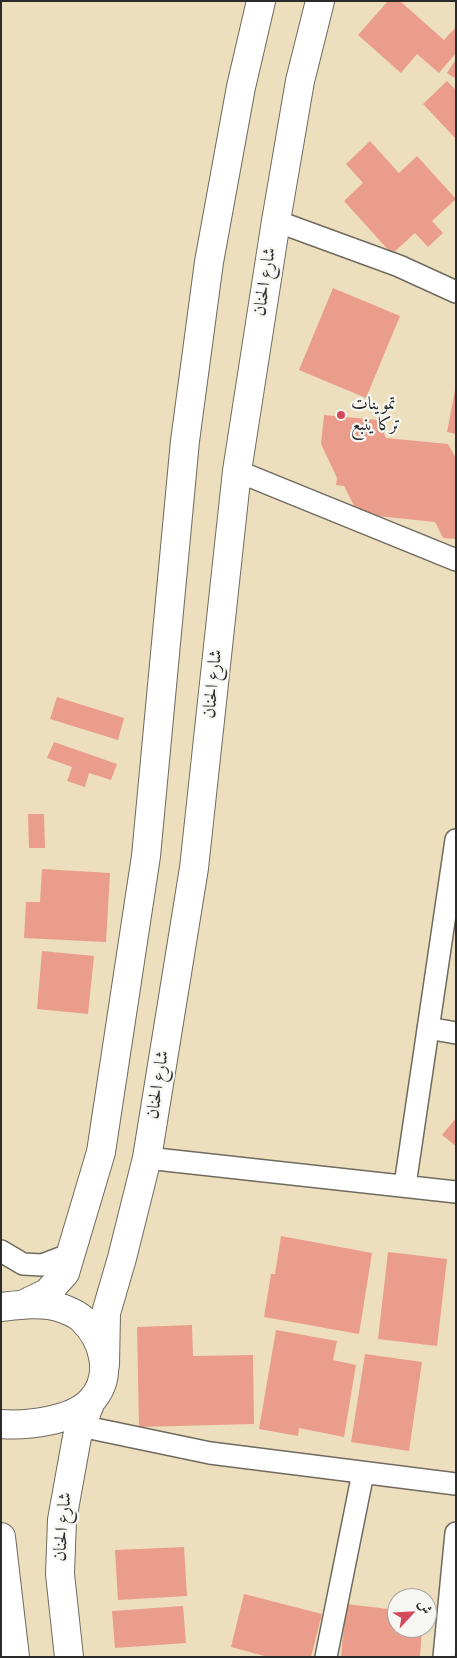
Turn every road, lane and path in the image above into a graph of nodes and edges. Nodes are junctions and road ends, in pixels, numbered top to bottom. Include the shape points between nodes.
1 (261, 1) edge
2 (320, 1) edge
3 (276, 221) junction
4 (456, 292) edge
5 (237, 471) junction
6 (456, 560) edge
7 (456, 840) edge
8 (428, 1028) junction
9 (456, 1033) edge
10 (147, 1158) junction
11 (405, 1186) junction
12 (456, 1192) edge
13 (1, 1251) edge
14 (71, 1254) junction
15 (13, 1306) edge
16 (105, 1365) junction
17 (83, 1417) junction
18 (1, 1424) edge
19 (363, 1473) junction
20 (456, 1484) edge
21 (456, 1533) edge
22 (1, 1537) edge
23 (15, 1657) edge
24 (69, 1657) edge
25 (326, 1657) edge
26 (444, 1657) edge

1 - 14 main road via 241,87 209,262 185,441 146,856 101,1152
2 - 3 main road, شارع الحنان via 300,81
3 - 4 street via 399,266
3 - 5 main road, شارع الحنان
5 - 6 street
5 - 10 main road, شارع الحنان via 194,868
7 - 8 street
8 - 9 street
8 - 11 street
10 - 11 street
10 - 16 main road, شارع الحنان via 106,1313
11 - 12 street
13 - 14 street via 23,1264 42,1265
14 - 15 main road via 66,1273 47,1293
15 - 16 main road via 58,1307 81,1318 99,1344
16 - 17 main road, شارع الحنان via 102,1383
17 - 18 main road via 73,1413 18,1425
17 - 19 street via 210,1453
17 - 24 main road, شارع الحنان via 76,1437 62,1520 60,1574
19 - 20 street
19 - 25 street
21 - 26 street
22 - 23 main road

